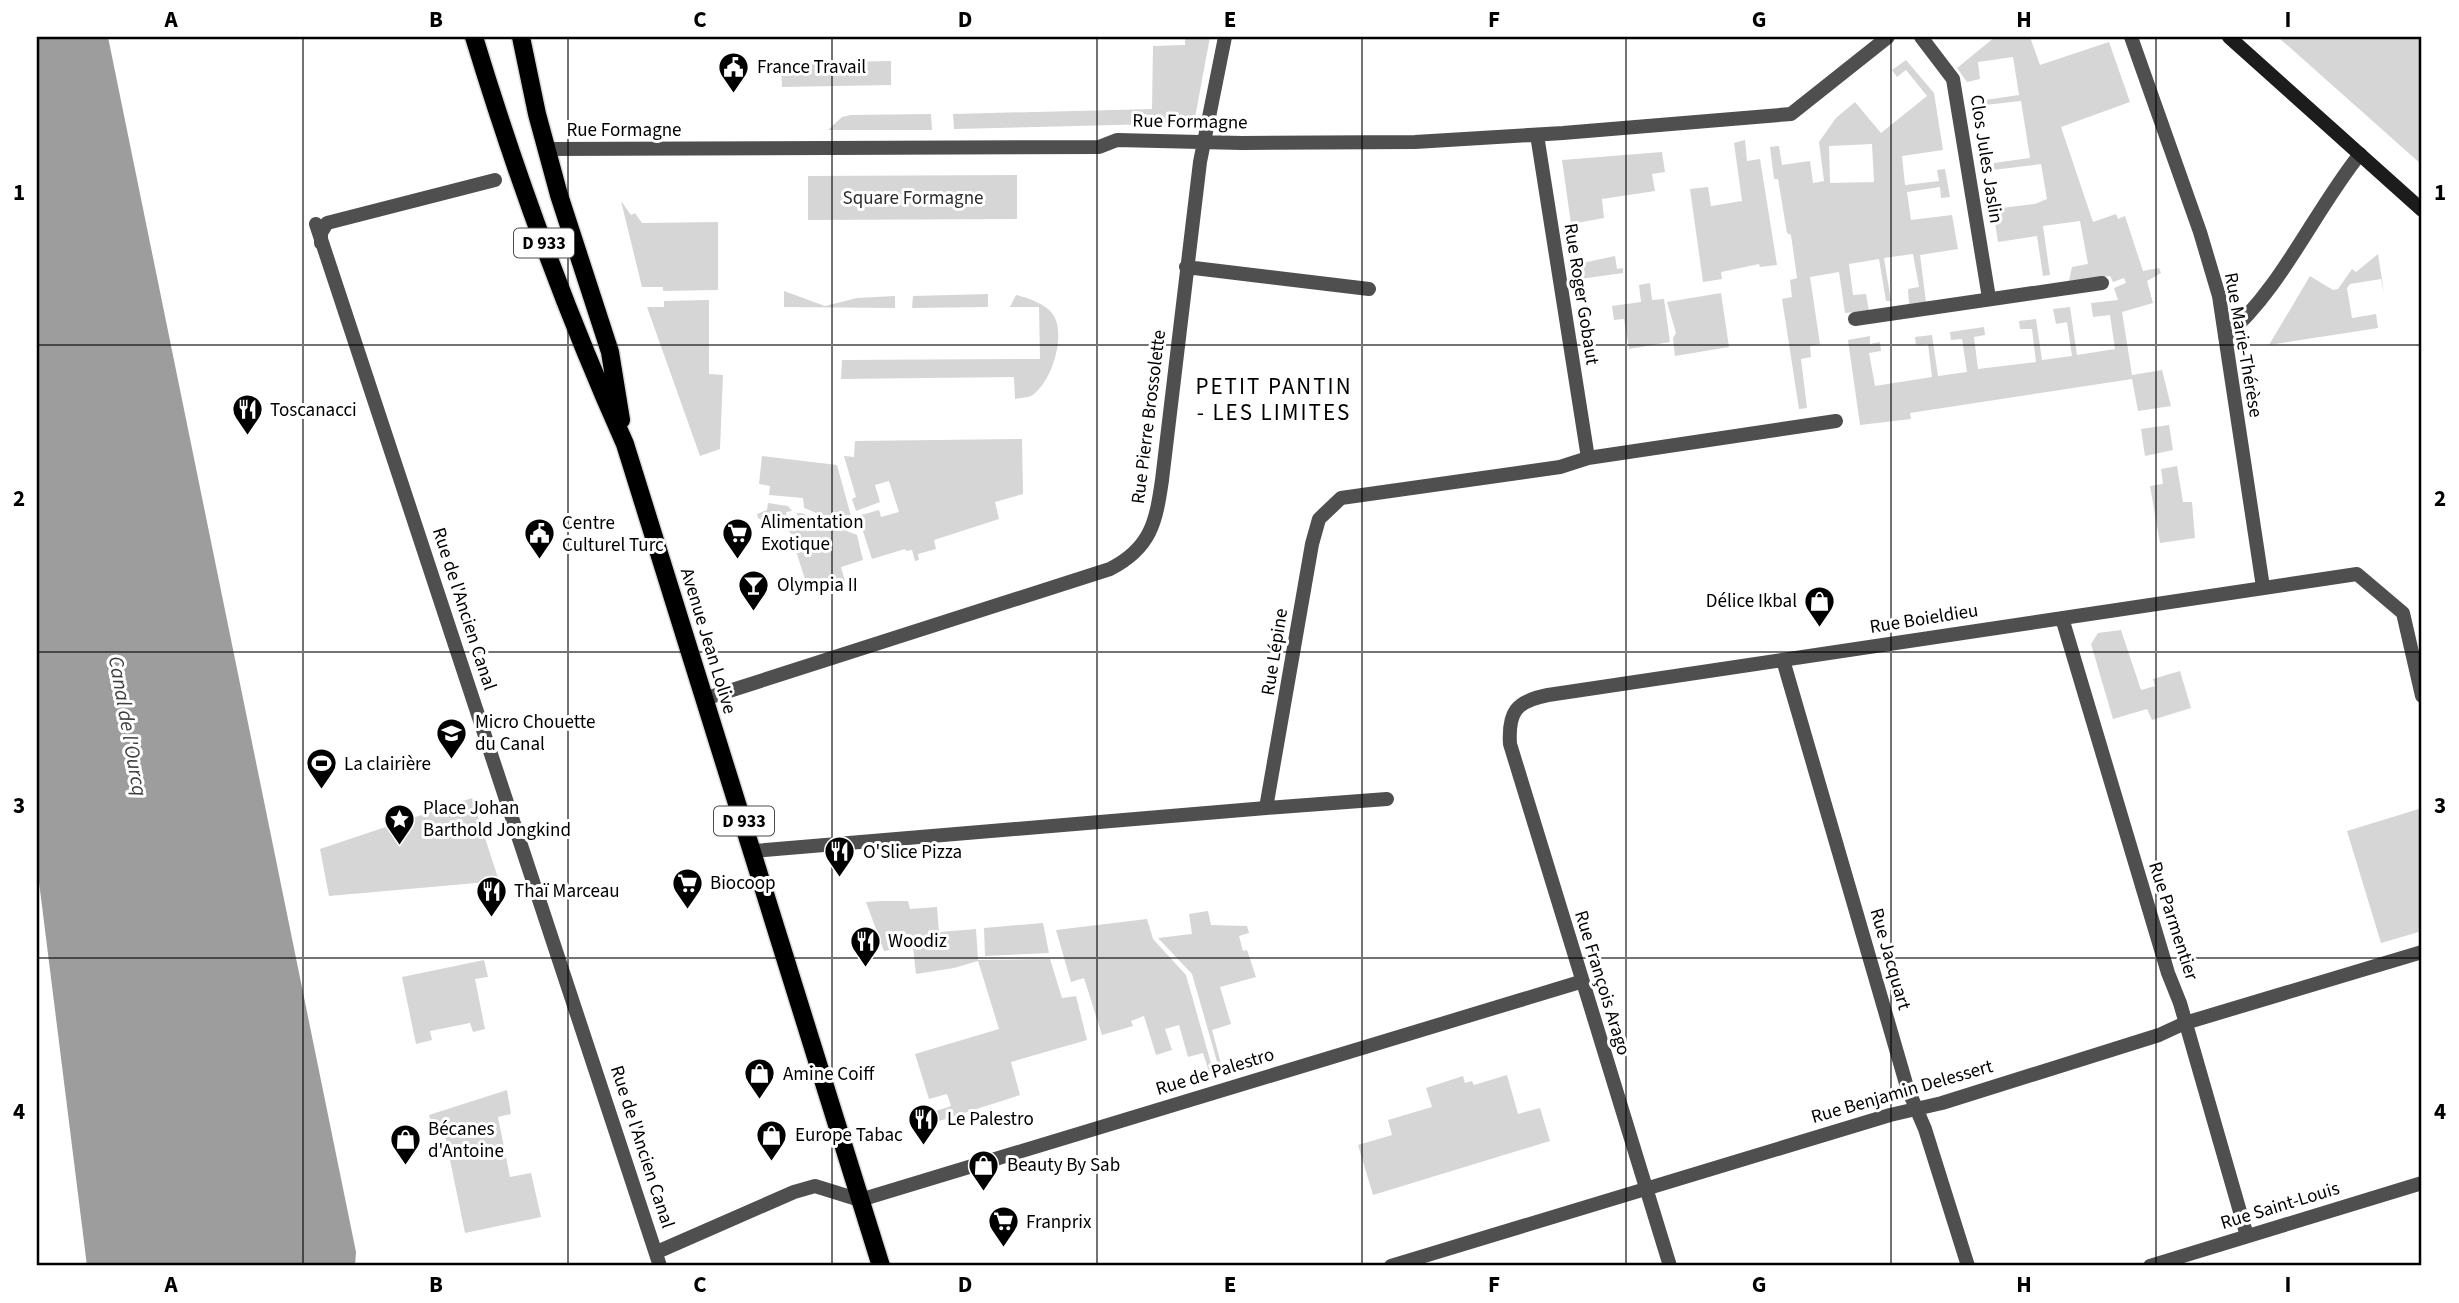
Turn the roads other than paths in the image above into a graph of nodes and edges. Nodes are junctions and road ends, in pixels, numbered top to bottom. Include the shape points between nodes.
1 (474, 37) edge
2 (521, 37) edge
3 (1225, 37) edge
4 (1888, 37) edge
5 (1921, 37) edge
6 (2131, 37) edge
7 (2229, 37) edge
8 (1537, 135) junction
9 (1203, 142) junction
10 (547, 149) junction
11 (2360, 153) junction
12 (495, 180) dead end
13 (2422, 209) edge
14 (316, 224) dead end
15 (321, 243) junction
16 (1186, 267) junction
17 (2102, 283) dead end
18 (1369, 289) dead end
19 (1989, 298) junction
20 (1855, 319) dead end
21 (2225, 337) junction
22 (1836, 421) dead end
23 (625, 444) junction
24 (1588, 458) junction
25 (2263, 587) junction
26 (2062, 618) junction
27 (1783, 660) junction
28 (2422, 696) edge
29 (704, 699) junction
30 (1514, 710) joint
31 (1387, 799) dead end
32 (1266, 808) junction
33 (754, 851) junction
34 (2422, 952) edge
35 (1580, 982) junction
36 (2185, 1023) junction
37 (1914, 1108) junction
38 (2422, 1183) edge
39 (1646, 1187) junction
40 (860, 1200) junction
41 (2247, 1236) junction
42 (658, 1259) edge
43 (881, 1266) edge
44 (1391, 1266) edge
45 (1670, 1266) edge
46 (1968, 1266) edge
47 (2150, 1266) edge

1 - 23 main road, Avenue Jean Lolive / D 933 via 586,358
2 - 10 main road, D 933
3 - 9 street, Rue Pierre Brossolette
4 - 8 street, Rue Formagne via 1791,114
5 - 19 street, Clos Jules Jaslin via 1953,79
6 - 21 street, Rue Marie-Thérèse via 2200,232 2219,296
7 - 11 street
8 - 9 street, Rue Formagne via 1415,142
8 - 24 street, Rue Roger Gobaut
9 - 10 street, Rue Formagne via 1117,140 1099,147
9 - 16 street, Rue Pierre Brossolette
10 - 23 main road, D 933 via 610,352
11 - 13 street
11 - 21 street via 2253,313
12 - 15 street via 327,223
14 - 15 street, Rue de l'Ancien Canal
15 - 42 street, Rue de l'Ancien Canal
16 - 18 street
16 - 29 street, Rue Pierre Brossolette via 1157,511 1147,540 1127,561
17 - 19 street
19 - 20 street
21 - 25 street, Rue Marie-Thérèse
22 - 24 street, Rue Lépine
23 - 29 main road, Avenue Jean Lolive / D 933
24 - 32 street, Rue Lépine via 1560,467 1341,498 1330,506 1319,519 1312,544
25 - 26 street, Rue Boieldieu
25 - 28 street, Rue Boieldieu via 2357,574 2403,613
26 - 27 street, Rue Boieldieu
26 - 36 street, Rue Parmentier
27 - 30 street, Rue Boieldieu via 1530,698
27 - 37 street, Rue Jacquart
29 - 33 main road, Avenue Jean Lolive / D 933
30 - 35 street, Rue François Arago via 1510,744
31 - 32 street
32 - 33 street
33 - 40 main road, Avenue Jean Lolive / D 933
34 - 36 street, Rue Benjamin Delessert
35 - 39 street, Rue François Arago
35 - 40 street, Rue de Palestro
36 - 37 street, Rue Benjamin Delessert via 2159,1035
36 - 41 street, Rue Parmentier
37 - 39 street, Rue Benjamin Delessert
37 - 46 street, Rue Jacquart via 1925,1129
38 - 41 street, Rue Saint-Louis
39 - 44 street, Rue Benjamin Delessert
39 - 45 street, Rue François Arago
40 - 42 street via 815,1186 782,1197
40 - 43 main road, Avenue Jean Lolive / D 933
41 - 47 street, Rue Saint-Louis

